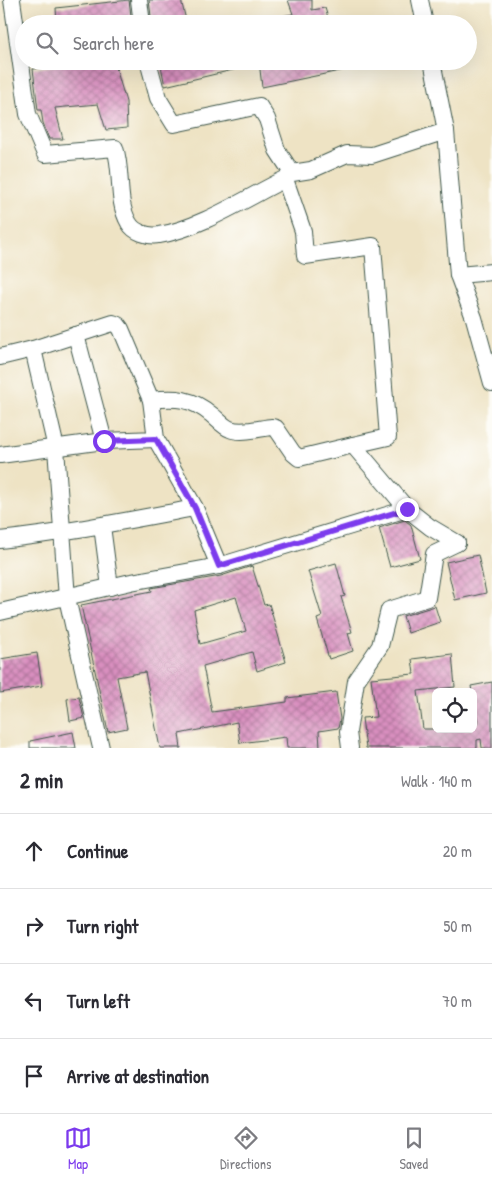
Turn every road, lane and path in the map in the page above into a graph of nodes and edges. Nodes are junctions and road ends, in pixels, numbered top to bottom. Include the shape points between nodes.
1 (12, 0) edge
2 (139, 0) edge
3 (420, 0) edge
4 (141, 15) edge
5 (423, 15) edge
6 (15, 21) edge
7 (22, 70) edge
8 (150, 70) edge
9 (434, 70) edge
10 (446, 131) junction
11 (492, 272) edge
12 (458, 275) junction
13 (76, 335) junction
14 (33, 349) junction
15 (0, 357) edge
16 (492, 382) edge
17 (151, 400) junction
18 (156, 439) junction
19 (104, 441) junction
20 (353, 445) junction
21 (56, 448) junction
22 (0, 455) edge
23 (195, 508) junction
24 (407, 509) junction
25 (102, 526) junction
26 (62, 532) junction
27 (0, 540) edge
28 (219, 566) junction
29 (110, 587) junction
30 (66, 598) junction
31 (0, 612) edge
32 (101, 748) edge
33 (350, 748) edge

1 - 6 street
2 - 4 street
3 - 5 street
7 - 20 street via 28,114 45,154 115,148 125,216 130,226 142,234 158,236 194,225 285,179 303,230 305,256 373,246 388,437
8 - 10 street via 158,98 174,124 259,106 292,173 311,170 347,154 372,155
9 - 10 street
10 - 12 street
11 - 12 street
12 - 16 street
13 - 14 street
13 - 17 street via 106,324 118,325
13 - 19 street
14 - 15 street
14 - 21 street
17 - 18 street
17 - 20 street via 183,399 201,406 229,429 276,428 299,458
18 - 19 street
18 - 23 street
19 - 21 street
20 - 24 street
21 - 22 street
21 - 26 street
23 - 25 street
23 - 28 street
24 - 28 street
24 - 33 street via 457,542 434,554 427,598 389,610 380,646 356,681 348,732
25 - 26 street
25 - 29 street
26 - 27 street
26 - 30 street
28 - 29 street
29 - 30 street
30 - 31 street
30 - 32 street

